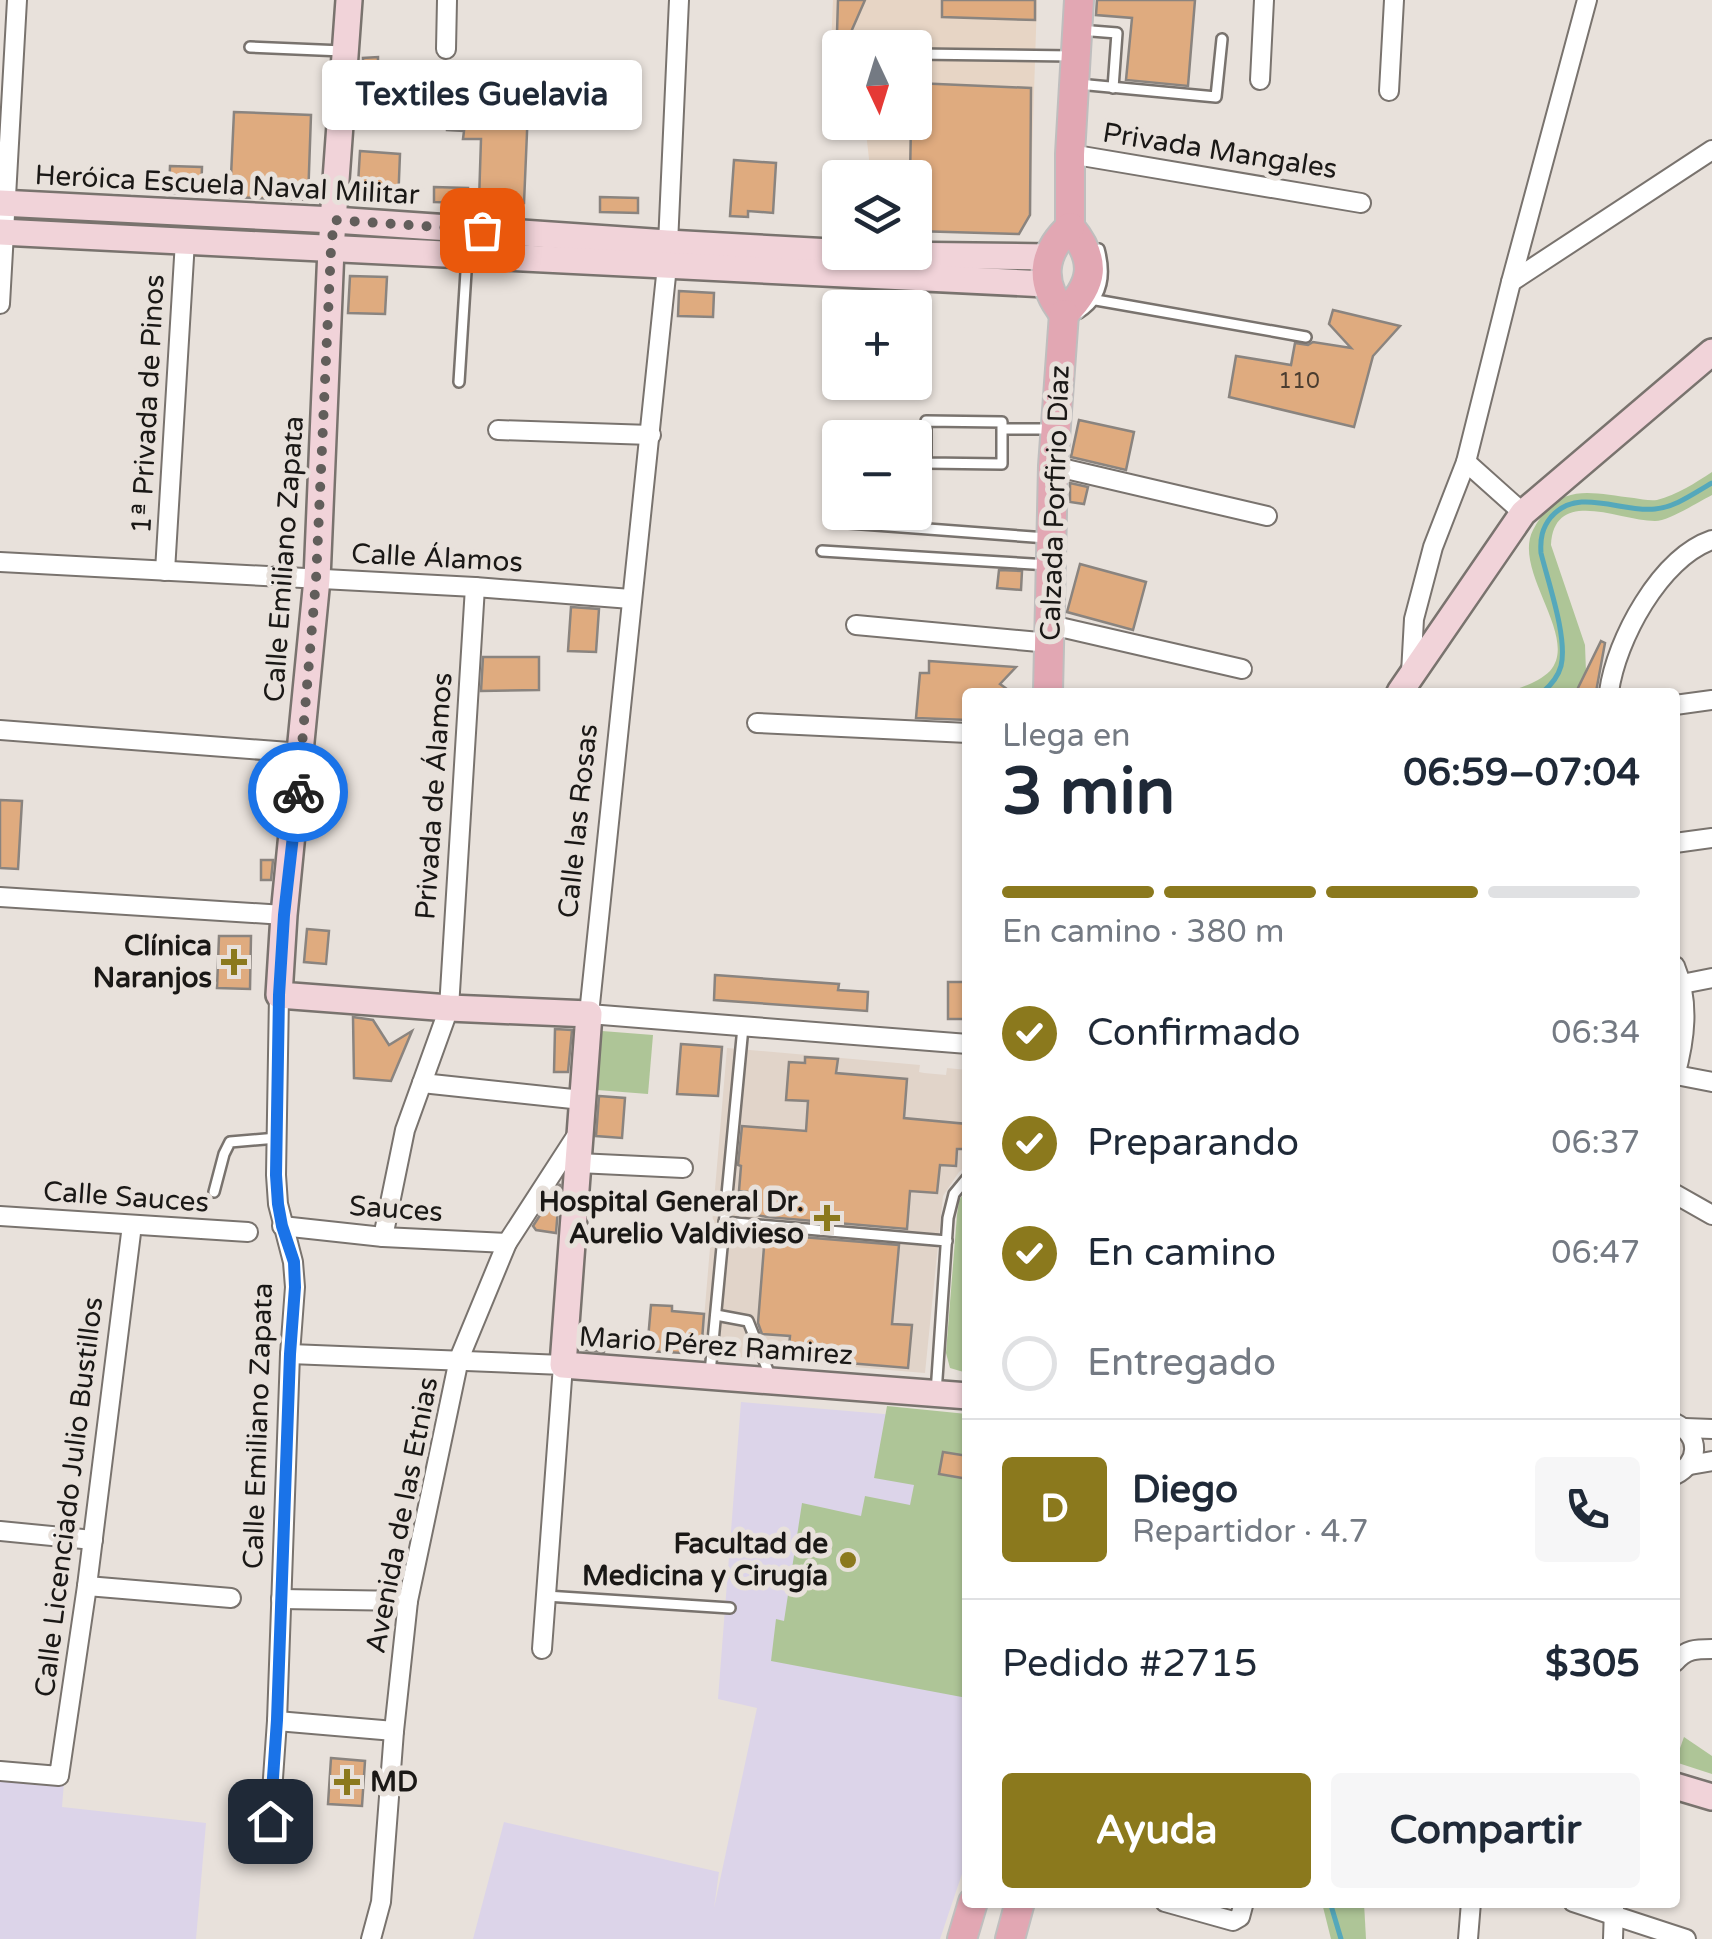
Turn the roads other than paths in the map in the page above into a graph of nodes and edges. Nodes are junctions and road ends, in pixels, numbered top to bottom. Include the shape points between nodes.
1 (17, 0) edge
2 (349, 0) edge
3 (447, 0) edge
4 (680, 0) edge
5 (1079, 0) edge
6 (1264, 0) edge
7 (1394, 0) edge
8 (1587, 0) edge
9 (1222, 38) dead end
10 (250, 47) dead end
11 (446, 49) dead end
12 (346, 51) junction
13 (932, 54) edge
14 (1075, 57) junction
15 (1260, 80) dead end
16 (1114, 88) junction
17 (1389, 90) dead end
18 (1712, 150) edge
19 (1070, 154) junction
20 (1360, 202) dead end
21 (2, 203) edge
22 (334, 220) junction
23 (1077, 223) junction
24 (2, 232) edge
25 (185, 240) junction
26 (331, 249) junction
27 (822, 254) edge
28 (667, 255) junction
29 (468, 256) junction
30 (932, 258) edge
31 (1048, 271) junction
32 (1511, 282) junction
33 (1096, 300) junction
34 (0, 304) edge
35 (1063, 318) junction
36 (1306, 337) dead end
37 (1712, 352) edge
38 (459, 382) dead end
39 (1002, 429) junction
40 (1056, 429) junction
41 (498, 430) dead end
42 (651, 435) junction
43 (1466, 462) junction
44 (1053, 466) junction
45 (1522, 513) junction
46 (1267, 516) dead end
47 (893, 530) edge
48 (1712, 540) edge
49 (822, 551) dead end
50 (1052, 552) junction
51 (0, 562) edge
52 (165, 571) junction
53 (316, 580) junction
54 (475, 587) junction
55 (631, 598) junction
56 (856, 625) dead end
57 (1051, 634) junction
58 (1242, 670) dead end
59 (1405, 683) edge
60 (1048, 688) edge
61 (1610, 688) edge
62 (1712, 700) edge
63 (1680, 704) edge
64 (757, 723) dead end
65 (0, 730) edge
66 (962, 733) edge
67 (302, 752) junction
68 (1712, 838) edge
69 (1680, 842) edge
70 (0, 897) edge
71 (284, 915) junction
72 (1680, 975) edge
73 (1712, 978) edge
74 (1680, 981) edge
75 (279, 995) junction
76 (448, 1008) junction
77 (589, 1014) junction
78 (743, 1026) junction
79 (962, 1044) edge
80 (1680, 1052) edge
81 (1680, 1077) edge
82 (1712, 1082) edge
83 (422, 1083) junction
84 (582, 1100) junction
85 (580, 1130) junction
86 (276, 1138) junction
87 (578, 1163) junction
88 (684, 1168) dead end
89 (962, 1184) edge
90 (214, 1192) dead end
91 (1680, 1197) edge
92 (1712, 1214) edge
93 (0, 1216) edge
94 (724, 1222) junction
95 (132, 1225) junction
96 (282, 1226) junction
97 (248, 1232) dead end
98 (383, 1236) junction
99 (946, 1241) junction
100 (507, 1244) junction
101 (716, 1315) junction
102 (290, 1354) junction
103 (459, 1359) junction
104 (563, 1365) junction
105 (710, 1376) junction
106 (772, 1381) junction
107 (936, 1394) junction
108 (962, 1396) edge
109 (1680, 1425) edge
110 (1712, 1429) edge
111 (1712, 1461) edge
112 (1682, 1470) edge
113 (0, 1531) edge
114 (93, 1540) junction
115 (87, 1586) junction
116 (546, 1596) junction
117 (231, 1598) dead end
118 (281, 1599) junction
119 (408, 1600) junction
120 (730, 1608) dead end
121 (1712, 1649) edge
122 (542, 1650) dead end
123 (1680, 1656) edge
124 (277, 1720) junction
125 (394, 1731) junction
126 (0, 1770) edge
127 (1680, 1787) edge
128 (1712, 1797) edge
129 (270, 1821) dead end
130 (971, 1908) edge
131 (1018, 1908) edge
132 (1186, 1908) edge
133 (1242, 1908) edge
134 (1471, 1908) edge
135 (1614, 1909) edge
136 (371, 1939) edge
137 (962, 1939) edge
138 (1010, 1939) edge
139 (1468, 1939) edge
140 (1612, 1939) edge
141 (1686, 1939) edge

1 - 21 street
2 - 12 street, Calle Emiliano Zapata
3 - 11 street
4 - 28 street, Calle las Rosas
5 - 14 main road
6 - 15 street
7 - 17 street
8 - 32 street
9 - 16 lane via 1216,96
10 - 12 lane
12 - 22 street, Calle Emiliano Zapata
13 - 14 lane
14 - 16 lane
14 - 16 lane via 1117,34
14 - 19 main road
18 - 32 street
19 - 20 street, Privada Mangales
19 - 23 main road
21 - 22 street, Heróica Escuela Naval Militar
21 - 24 street
22 - 26 street, Calle Emiliano Zapata
22 - 28 street, Heróica Escuela Naval Militar
23 - 31 main road via 1054,245
23 - 33 lane via 1102,262
23 - 35 main road via 1089,270 1084,291
24 - 25 street, Heróica Escuela Naval Militar
24 - 34 street
25 - 26 street, Heróica Escuela Naval Militar
25 - 52 street, 1ª Privada de Pinos
26 - 29 street, Heróica Escuela Naval Militar
26 - 53 street, Calle Emiliano Zapata
27 - 28 street, Heróica Escuela Naval Militar
28 - 29 street, Heróica Escuela Naval Militar
28 - 31 street, Heróica Escuela Naval Militar
28 - 42 street, Calle las Rosas
29 - 38 lane
30 - 31 street, Heróica Escuela Naval Militar
31 - 35 main road
32 - 43 street
33 - 35 lane
33 - 36 lane
35 - 40 main road, Calzada Porfirio Díaz
37 - 45 street
39 - 39 lane via 1002,464 926,463 926,422 1002,422
39 - 40 lane
40 - 44 main road, Calzada Porfirio Díaz
41 - 42 street
42 - 55 street, Calle las Rosas
43 - 45 street
43 - 59 street via 1433,547
44 - 46 street
44 - 50 main road, Calzada Porfirio Díaz
45 - 59 street
47 - 50 lane
48 - 61 street via 1660,578 1618,655
49 - 50 lane
50 - 57 main road, Calzada Porfirio Díaz
51 - 52 street, Calle Álamos
52 - 53 street, Calle Álamos
53 - 54 street, Calle Álamos
53 - 67 street, Calle Emiliano Zapata
54 - 55 street, Calle Álamos
54 - 76 street, Privada de Álamos
55 - 77 street, Calle las Rosas
56 - 57 street
57 - 58 street
57 - 60 main road, Calzada Porfirio Díaz
62 - 63 street
64 - 66 street
65 - 67 street
67 - 71 street, Calle Emiliano Zapata
68 - 69 street
70 - 71 street
71 - 75 street, Calle Emiliano Zapata
72 - 73 street
74 - 80 street via 1686,1017
75 - 76 street
75 - 86 street, Calle Emiliano Zapata
76 - 77 street
76 - 83 street, Privada de Álamos
77 - 78 street
77 - 84 street, Calle las Rosas
78 - 79 street
78 - 94 lane
81 - 82 street
83 - 84 street
83 - 98 street, Privada de Álamos via 404,1130
84 - 85 street, Calle las Rosas
85 - 87 street, Calle las Rosas
85 - 100 street, Avenida de las Etnias
86 - 90 lane via 230,1142
86 - 96 street, Calle Emiliano Zapata
87 - 88 street
87 - 104 street, Calle las Rosas
89 - 99 lane via 950,1206
91 - 92 street
93 - 95 street, Calle Sauces
94 - 99 lane
94 - 101 lane
95 - 97 street, Calle Sauces
95 - 114 street, Calle Licenciado Julio Bustillos
96 - 98 street, Sauces
96 - 102 street, Calle Emiliano Zapata via 294,1262
98 - 100 street, Sauces
99 - 107 lane
100 - 103 street, Avenida de las Etnias
101 - 105 lane
101 - 106 lane via 748,1321
102 - 103 street, Mario Pérez Ramirez
102 - 118 street, Calle Emiliano Zapata
103 - 104 street, Mario Pérez Ramirez
103 - 119 street, Avenida de las Etnias
104 - 105 street, Mario Pérez Ramirez
104 - 116 street, Calle las Rosas
105 - 106 street, Mario Pérez Ramirez
106 - 107 street, Mario Pérez Ramirez
107 - 108 street, Mario Pérez Ramirez
109 - 110 street
109 - 112 street via 1693,1438 1694,1452
111 - 112 street
113 - 114 street
114 - 115 street, Calle Licenciado Julio Bustillos
115 - 117 street
115 - 126 street, Calle Licenciado Julio Bustillos via 59,1776
116 - 120 lane
116 - 122 street, Calle las Rosas
118 - 119 street
118 - 124 street, Calle Emiliano Zapata
119 - 125 street, Avenida de las Etnias
121 - 123 street
124 - 125 street
124 - 129 street, Calle Emiliano Zapata
125 - 136 street, Avenida de las Etnias via 381,1902
127 - 128 street
130 - 137 main road
131 - 138 main road
132 - 133 street via 1232,1921
134 - 139 street
135 - 140 street
135 - 141 street

